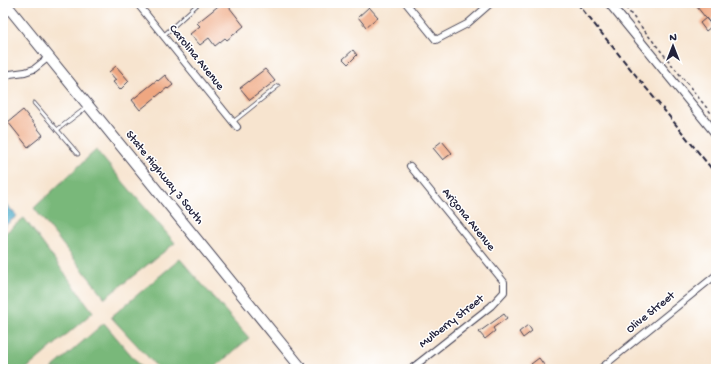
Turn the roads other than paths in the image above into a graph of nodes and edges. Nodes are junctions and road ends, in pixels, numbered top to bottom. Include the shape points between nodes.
1 (5, 3) edge
2 (137, 3) edge
3 (199, 3) edge
4 (406, 3) edge
5 (491, 3) edge
6 (611, 4) edge
7 (164, 35) junction
8 (49, 57) junction
9 (3, 80) edge
10 (278, 86) dead end
11 (34, 103) dead end
12 (88, 105) junction
13 (235, 124) joint
14 (714, 128) edge
15 (57, 130) junction
16 (78, 154) dead end
17 (410, 166) dead end
18 (716, 275) edge
19 (504, 290) joint
20 (302, 369) edge
21 (410, 369) edge
22 (600, 369) edge

1 - 8 main road, State Highway 3 South
2 - 7 street, Carolina Avenue
3 - 7 lane
4 - 5 street via 436,40 467,24
6 - 14 street
7 - 13 street, Carolina Avenue
8 - 9 street via 34,69 10,74
8 - 12 main road, State Highway 3 South
10 - 13 lane
11 - 15 lane
12 - 15 lane
12 - 20 main road, State Highway 3 South
15 - 16 lane
17 - 19 street, Arizona Avenue via 504,282
18 - 22 street, Olive Street
19 - 21 street, Mulberry Street via 491,306

